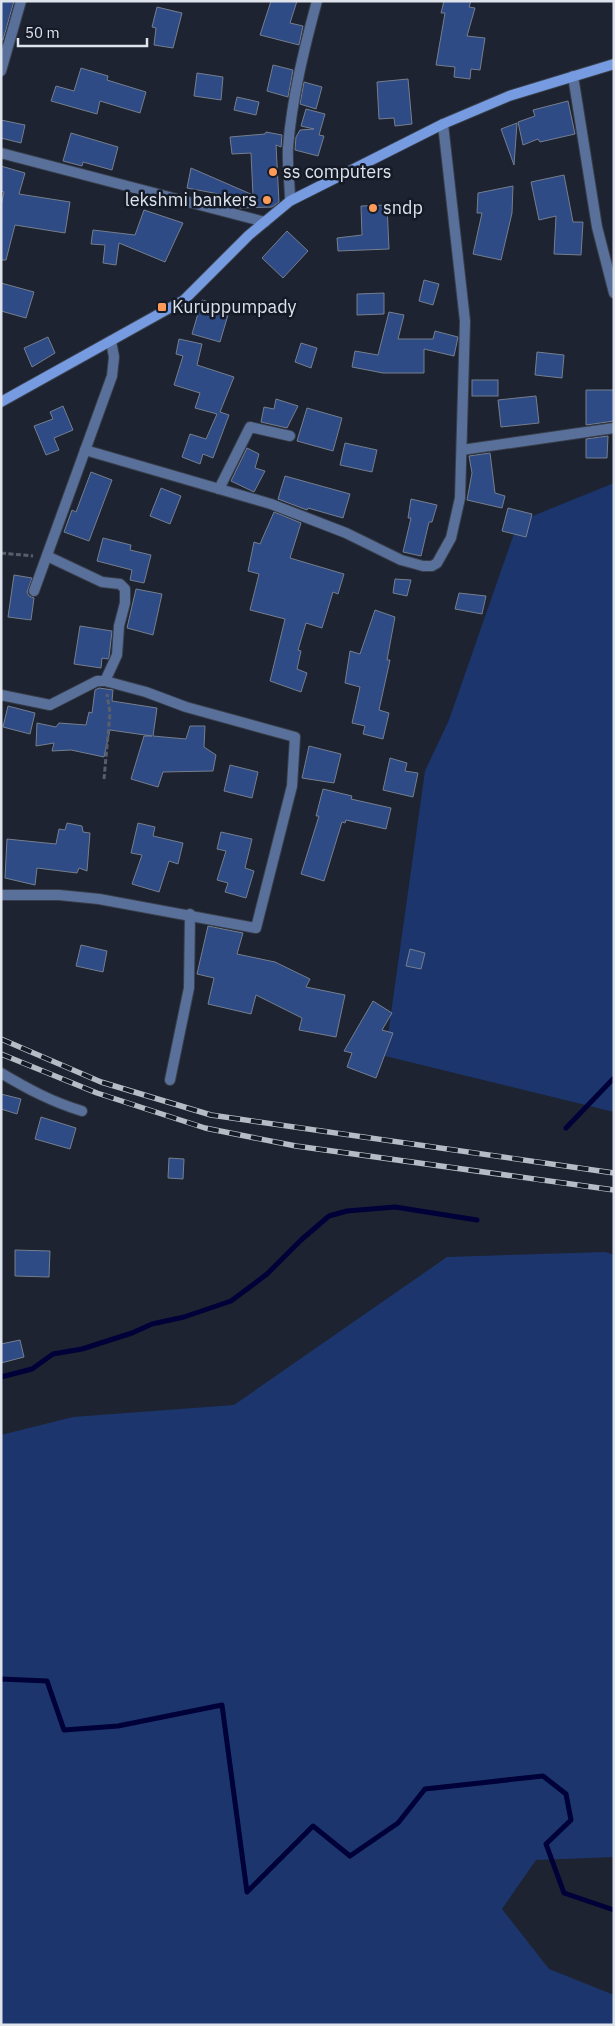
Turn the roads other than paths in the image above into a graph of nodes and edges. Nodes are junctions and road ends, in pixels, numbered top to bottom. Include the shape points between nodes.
1 (21, 1) edge
2 (317, 1) edge
3 (614, 64) edge
4 (1, 71) edge
5 (573, 76) junction
6 (443, 124) junction
7 (1, 153) edge
8 (290, 201) junction
9 (265, 222) junction
10 (614, 293) edge
11 (112, 341) junction
12 (1, 402) edge
13 (614, 428) edge
14 (290, 436) dead end
15 (85, 450) junction
16 (462, 450) junction
17 (219, 489) junction
18 (46, 558) junction
19 (34, 591) dead end
20 (106, 680) junction
21 (1, 695) edge
22 (1, 895) edge
23 (190, 914) junction
24 (1, 1072) edge
25 (170, 1080) dead end
26 (82, 1111) dead end

1 - 4 street
2 - 8 street via 292,118 288,149
3 - 5 main road
5 - 6 main road via 509,96
5 - 10 street via 598,227
6 - 8 main road
6 - 16 street via 465,321
7 - 9 street
8 - 9 main road
9 - 11 main road via 184,300
11 - 12 main road
11 - 15 street via 112,376
13 - 16 street
14 - 17 street via 250,427
15 - 17 street
15 - 18 street
16 - 17 street via 456,522 446,549 432,566 389,556 346,533 271,504
18 - 19 street
18 - 20 street via 102,582 120,584 125,589 117,655
20 - 21 street via 97,681 50,705
20 - 23 street via 186,707 296,737 292,786 256,928
22 - 23 street via 59,895
23 - 25 street via 189,988
24 - 26 street via 34,1093

